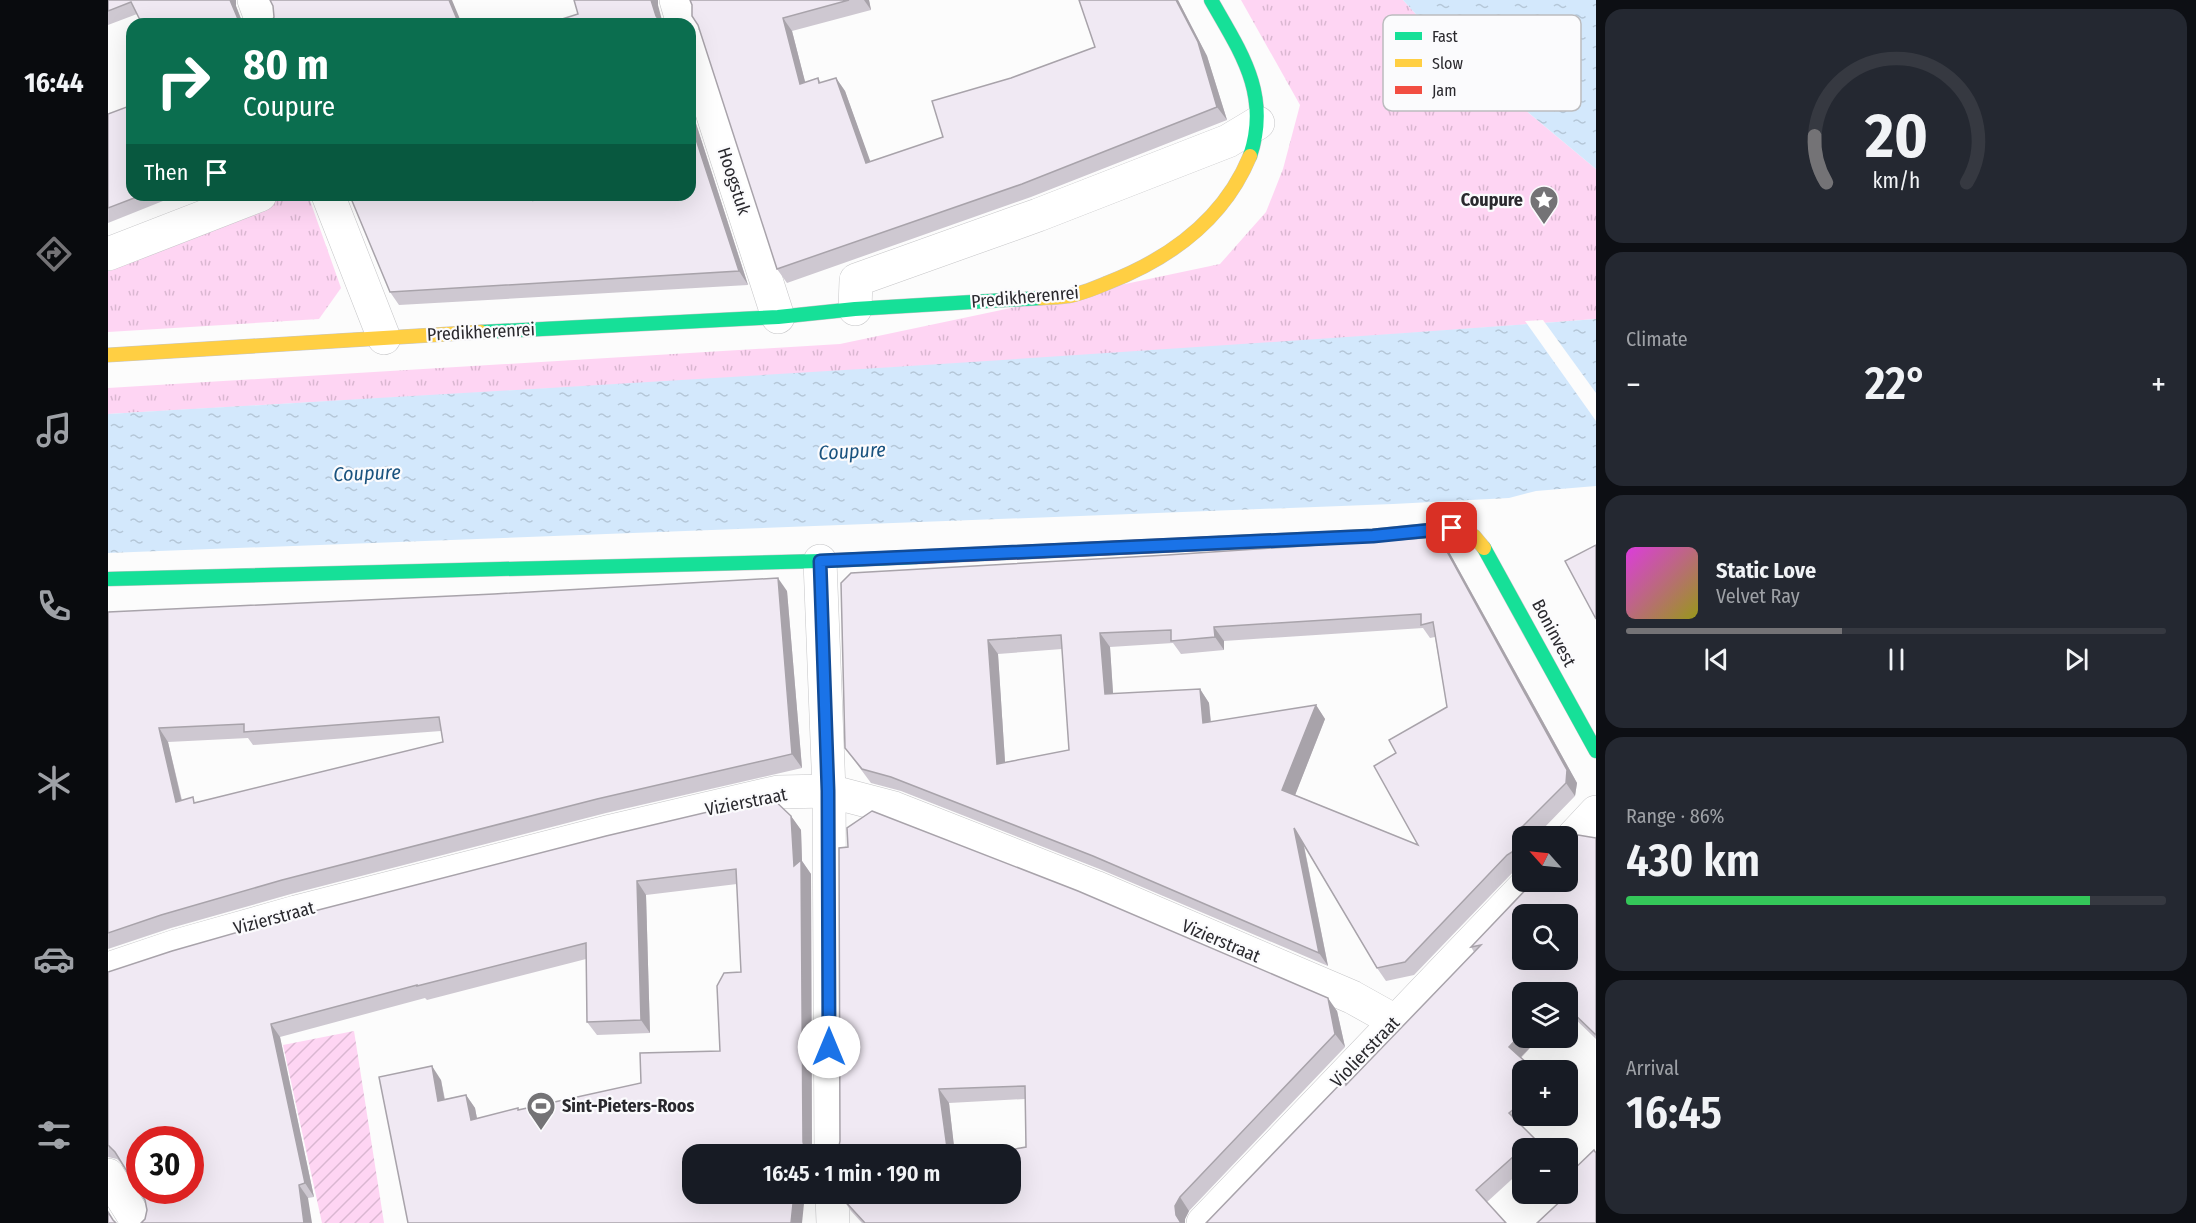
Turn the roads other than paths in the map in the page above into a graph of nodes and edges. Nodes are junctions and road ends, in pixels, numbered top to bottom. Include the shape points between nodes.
1 (254, 0) edge
2 (676, 0) edge
3 (1211, 0) edge
4 (261, 18) edge
5 (681, 18) edge
6 (696, 63) edge
7 (1257, 108) junction
8 (245, 201) edge
9 (330, 201) edge
10 (108, 254) edge
11 (855, 309) junction
12 (778, 317) junction
13 (384, 338) junction
14 (108, 355) edge
15 (820, 561) junction
16 (108, 579) edge
17 (1596, 751) edge
18 (828, 791) junction
19 (1596, 812) edge
20 (1578, 831) edge
21 (1519, 892) edge
22 (108, 969) edge
23 (1395, 1021) junction
24 (831, 1144) edge
25 (108, 1175) edge
26 (832, 1204) edge
27 (138, 1223) edge
28 (833, 1223) edge
29 (1203, 1223) edge

1 - 4 street
2 - 5 street
3 - 7 street via 1242,56
6 - 12 street, Hoogstuk
7 - 11 street via 1217,145 856,280
7 - 11 street, Predikherenrei via 1250,157 1233,191 1208,222 1175,249 1131,274 1069,296
8 - 10 street
9 - 13 street
11 - 12 street, Predikherenrei
12 - 13 street, Predikherenrei
13 - 14 street, Predikherenrei
15 - 16 street
15 - 17 street, Boninvest via 1373,536 1452,528 1474,536 1489,553
15 - 18 street
18 - 22 street, Vizierstraat via 778,792 611,831 285,915
18 - 23 street, Vizierstraat via 894,808 1095,887 1352,997
18 - 24 street
19 - 20 street
21 - 23 street, Violierstraat
23 - 29 street, Violierstraat
25 - 27 street
26 - 28 street

